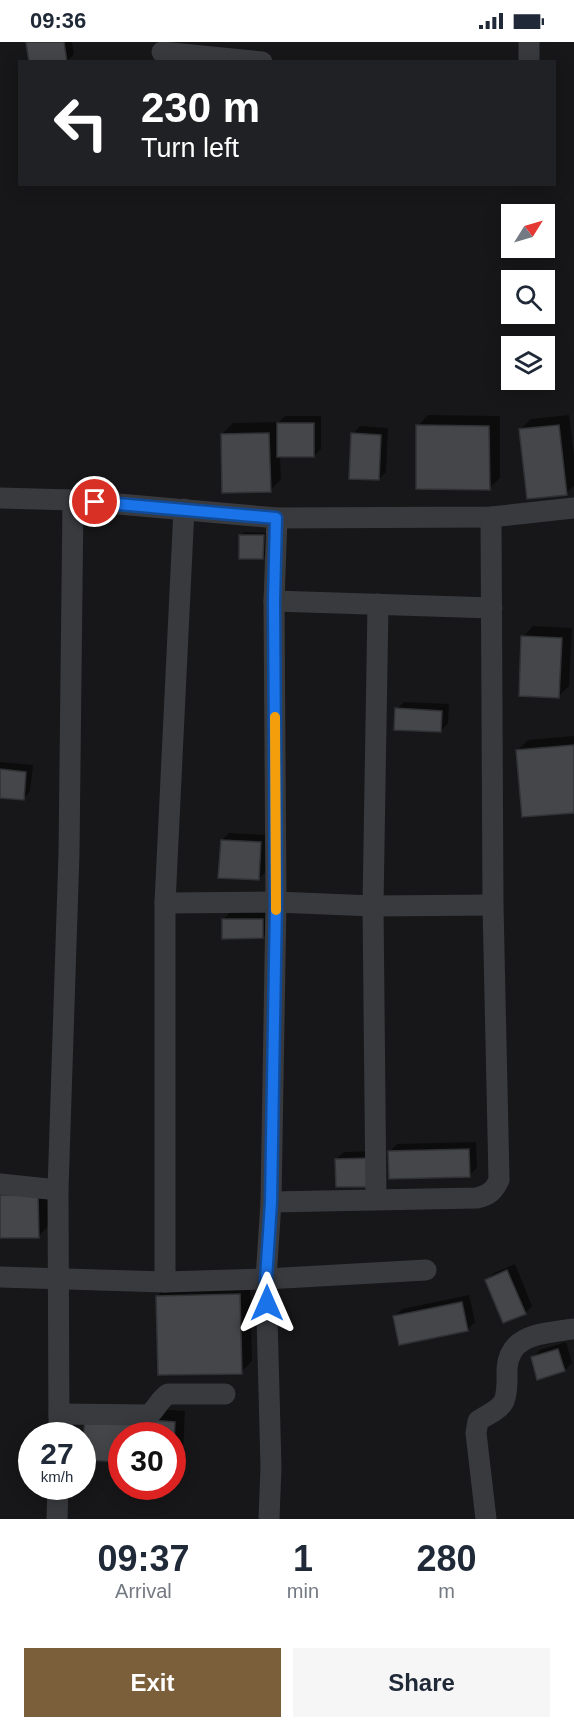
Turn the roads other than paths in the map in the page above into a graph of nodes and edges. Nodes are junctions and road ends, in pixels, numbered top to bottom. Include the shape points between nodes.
1 (529, 42) edge
2 (162, 52) edge
3 (242, 60) edge
4 (529, 60) edge
5 (0, 498) edge
6 (73, 500) junction
7 (574, 508) edge
8 (184, 509) junction
9 (491, 517) junction
10 (276, 518) junction
11 (274, 601) junction
12 (378, 604) junction
13 (492, 608) junction
14 (276, 902) junction
15 (165, 903) junction
16 (493, 905) junction
17 (373, 906) junction
18 (0, 1184) edge
19 (58, 1190) junction
20 (375, 1199) junction
21 (271, 1202) junction
22 (426, 1270) dead end
23 (0, 1277) edge
24 (266, 1279) junction
25 (59, 1280) junction
26 (165, 1282) junction
27 (572, 1329) dead end
28 (225, 1394) dead end
29 (59, 1414) junction
30 (59, 1422) edge
31 (58, 1500) edge
32 (57, 1519) edge
33 (269, 1519) edge
34 (486, 1519) edge

1 - 4 street
2 - 3 street
5 - 6 street
6 - 8 street
6 - 19 street via 69,853
7 - 9 street
8 - 10 street
8 - 15 street
9 - 10 street
9 - 13 street
10 - 11 street
11 - 12 street
11 - 14 street
12 - 13 street
12 - 17 street
13 - 16 street
14 - 15 street
14 - 17 street
14 - 21 street
15 - 26 street
16 - 17 street
16 - 20 street via 499,1180 487,1196 477,1198
17 - 20 street
18 - 19 street
19 - 25 street
20 - 21 street
21 - 24 street
22 - 24 street
23 - 25 street
24 - 26 street
24 - 33 street
25 - 26 street
25 - 29 street
27 - 34 street via 532,1336 514,1346 509,1354 503,1402 478,1421
28 - 29 street via 168,1395 161,1398 149,1415
29 - 30 street
31 - 32 street

